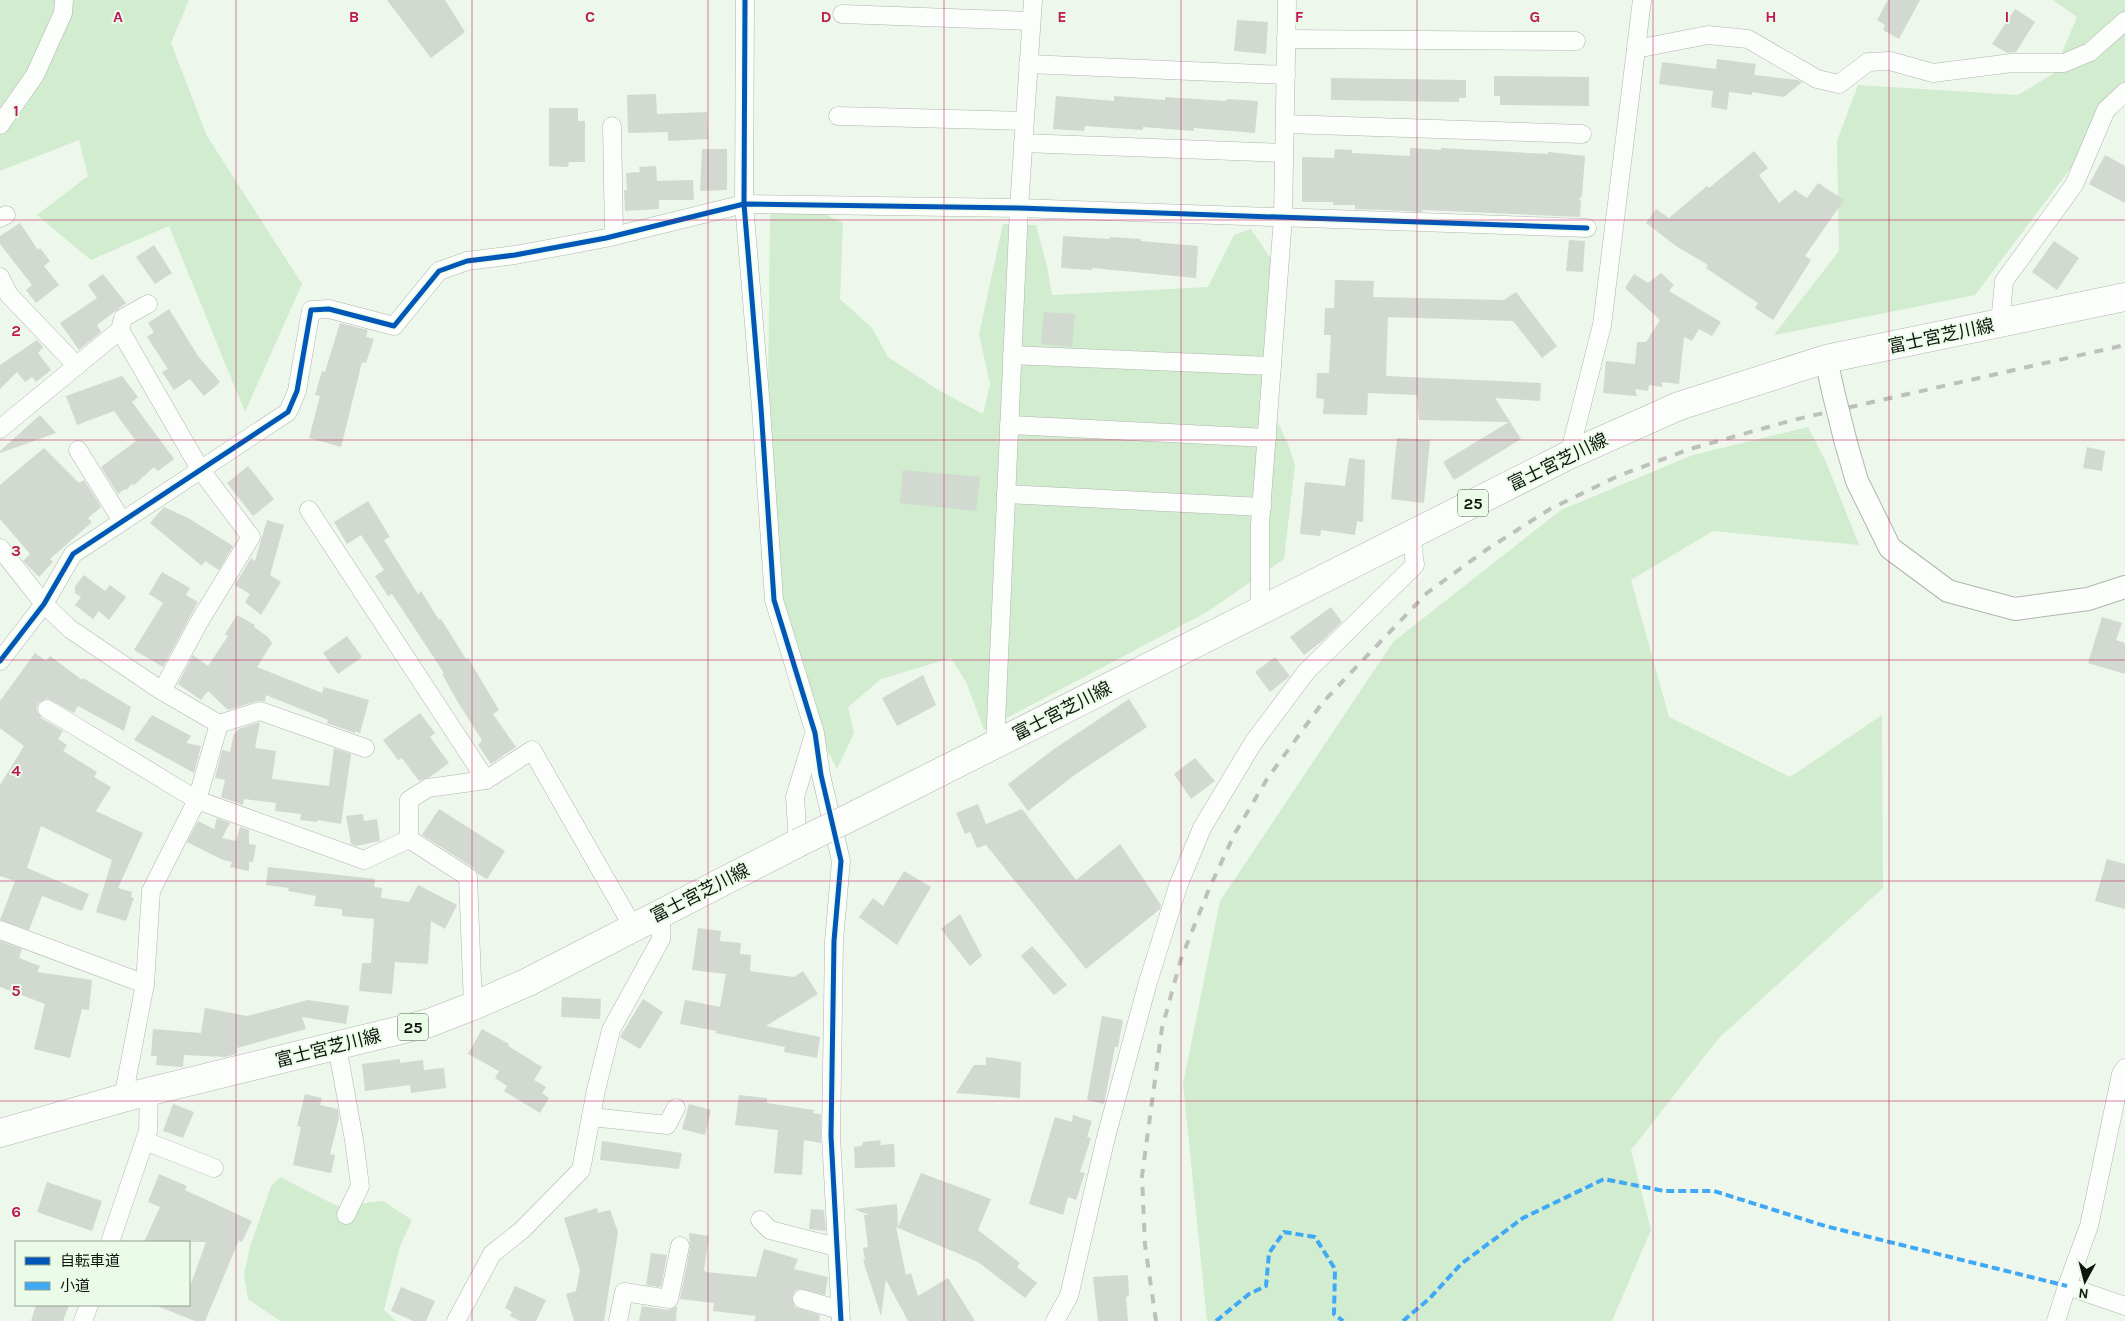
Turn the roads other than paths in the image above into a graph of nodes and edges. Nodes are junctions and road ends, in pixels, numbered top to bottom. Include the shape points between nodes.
1 (64, 0) edge
2 (746, 0) edge
3 (1033, 0) edge
4 (1287, 0) edge
5 (1642, 0) edge
6 (842, 14) dead end
7 (1031, 21) junction
8 (2125, 21) edge
9 (1286, 39) junction
10 (1576, 41) dead end
11 (1636, 49) junction
12 (1028, 64) junction
13 (1286, 75) junction
14 (2125, 92) edge
15 (838, 116) dead end
16 (1024, 121) junction
17 (1285, 124) junction
18 (0, 125) edge
19 (612, 126) dead end
20 (1582, 134) dead end
21 (1023, 142) junction
22 (1284, 153) junction
23 (744, 204) junction
24 (1019, 208) junction
25 (1283, 217) junction
26 (1587, 228) dead end
27 (614, 235) junction
28 (0, 277) edge
29 (2125, 298) edge
30 (148, 304) dead end
31 (2000, 324) junction
32 (120, 330) junction
33 (1012, 355) junction
34 (1826, 359) junction
35 (77, 366) junction
36 (1272, 366) junction
37 (1009, 425) junction
38 (1, 427) edge
39 (1267, 438) junction
40 (78, 450) dead end
41 (1569, 455) junction
42 (200, 470) junction
43 (1006, 494) junction
44 (1262, 507) junction
45 (309, 510) dead end
46 (122, 521) junction
47 (1411, 534) junction
48 (0, 548) edge
49 (2125, 587) edge
50 (44, 604) junction
51 (1260, 610) junction
52 (0, 661) edge
53 (162, 691) junction
54 (48, 709) dead end
55 (218, 724) junction
56 (815, 733) junction
57 (995, 745) junction
58 (365, 748) dead end
59 (486, 780) junction
60 (197, 800) junction
61 (409, 839) junction
62 (798, 843) junction
63 (661, 912) junction
64 (633, 927) junction
65 (0, 930) edge
66 (146, 984) junction
67 (473, 1006) junction
68 (337, 1046) junction
69 (2125, 1068) edge
70 (149, 1092) junction
71 (123, 1098) junction
72 (676, 1108) dead end
73 (591, 1117) junction
74 (0, 1133) edge
75 (144, 1141) junction
76 (214, 1168) dead end
77 (346, 1215) dead end
78 (760, 1220) dead end
79 (112, 1241) edge
80 (680, 1246) dead end
81 (836, 1247) junction
82 (2067, 1286) junction
83 (802, 1299) dead end
84 (89, 1306) edge
85 (2125, 1306) edge
86 (841, 1316) edge
87 (83, 1321) edge
88 (456, 1321) edge
89 (618, 1321) edge
90 (1055, 1321) edge
91 (2056, 1321) edge

1 - 18 street via 63,13 34,75
2 - 23 street
3 - 7 street
4 - 9 street
5 - 11 street
6 - 7 street
7 - 12 street
8 - 11 street via 2090,52 2064,63 2012,63 1932,73 1890,61 1868,62 1839,84 1817,79 1748,39 1708,35
9 - 10 street
9 - 13 street
11 - 41 street via 1602,325
12 - 13 street
12 - 16 street
13 - 17 street
14 - 31 street via 2106,110 2074,185 2004,281
15 - 16 street
16 - 21 street
17 - 20 street
17 - 22 street
19 - 27 street
21 - 22 street
21 - 24 street
22 - 25 street
23 - 24 street
23 - 27 street
23 - 56 street via 774,600
24 - 25 street
24 - 33 street
25 - 26 street
25 - 36 street
27 - 42 street via 467,261 439,271 394,326 330,309 311,310 296,391 288,412
28 - 35 street via 9,295
29 - 31 main road, 富士宮芝川線 / 25
30 - 32 street via 123,318
31 - 34 main road, 富士宮芝川線 / 25
32 - 35 street
32 - 42 street
33 - 36 street
33 - 37 street
34 - 41 main road, 富士宮芝川線 / 25 via 1679,406
34 - 49 street, bridge via 1857,481 1890,548 1948,591 2015,609 2088,599
35 - 38 street
36 - 39 street
37 - 39 street
37 - 43 street
39 - 44 street
40 - 46 street
41 - 47 main road, 富士宮芝川線 / 25
42 - 46 street
42 - 53 street via 251,537 198,622
43 - 44 street
43 - 57 street
44 - 51 street
45 - 59 street
46 - 50 street via 73,554
47 - 51 main road, 富士宮芝川線 / 25
47 - 90 street via 1415,565 1306,672 1253,743 1202,828 1178,886 1148,982 1068,1296
48 - 50 street
50 - 52 street
50 - 53 street via 70,629
51 - 57 main road, 富士宮芝川線 / 25
53 - 55 street
54 - 60 street
55 - 58 street via 260,711
55 - 60 street
56 - 62 street via 795,797
56 - 81 street via 821,775 841,860 834,941 831,1136
57 - 62 main road, 富士宮芝川線 / 25, bridge
59 - 61 street via 428,788 409,800
59 - 64 street via 532,750
60 - 61 street via 364,860
60 - 66 street via 151,891
61 - 67 street via 468,877
62 - 63 main road, 富士宮芝川線 / 25
63 - 64 main road, 富士宮芝川線 / 25
63 - 73 street via 661,939 611,1030
64 - 67 main road, 富士宮芝川線 / 25 via 528,982
65 - 66 street
66 - 71 street
67 - 68 main road, 富士宮芝川線 / 25 via 429,1022
68 - 70 main road, 富士宮芝川線 / 25
68 - 77 street via 360,1186
69 - 82 street via 2121,1074 2089,1226
70 - 71 main road, 富士宮芝川線 / 25
70 - 75 street via 148,1131
71 - 74 main road, 富士宮芝川線 / 25
72 - 73 street via 667,1126
73 - 88 street via 581,1170 522,1230 492,1254
75 - 76 street
75 - 79 street
78 - 81 street via 770,1230
80 - 89 street via 669,1298 624,1292
81 - 86 street
82 - 85 street
82 - 91 street
83 - 86 street
84 - 87 street

